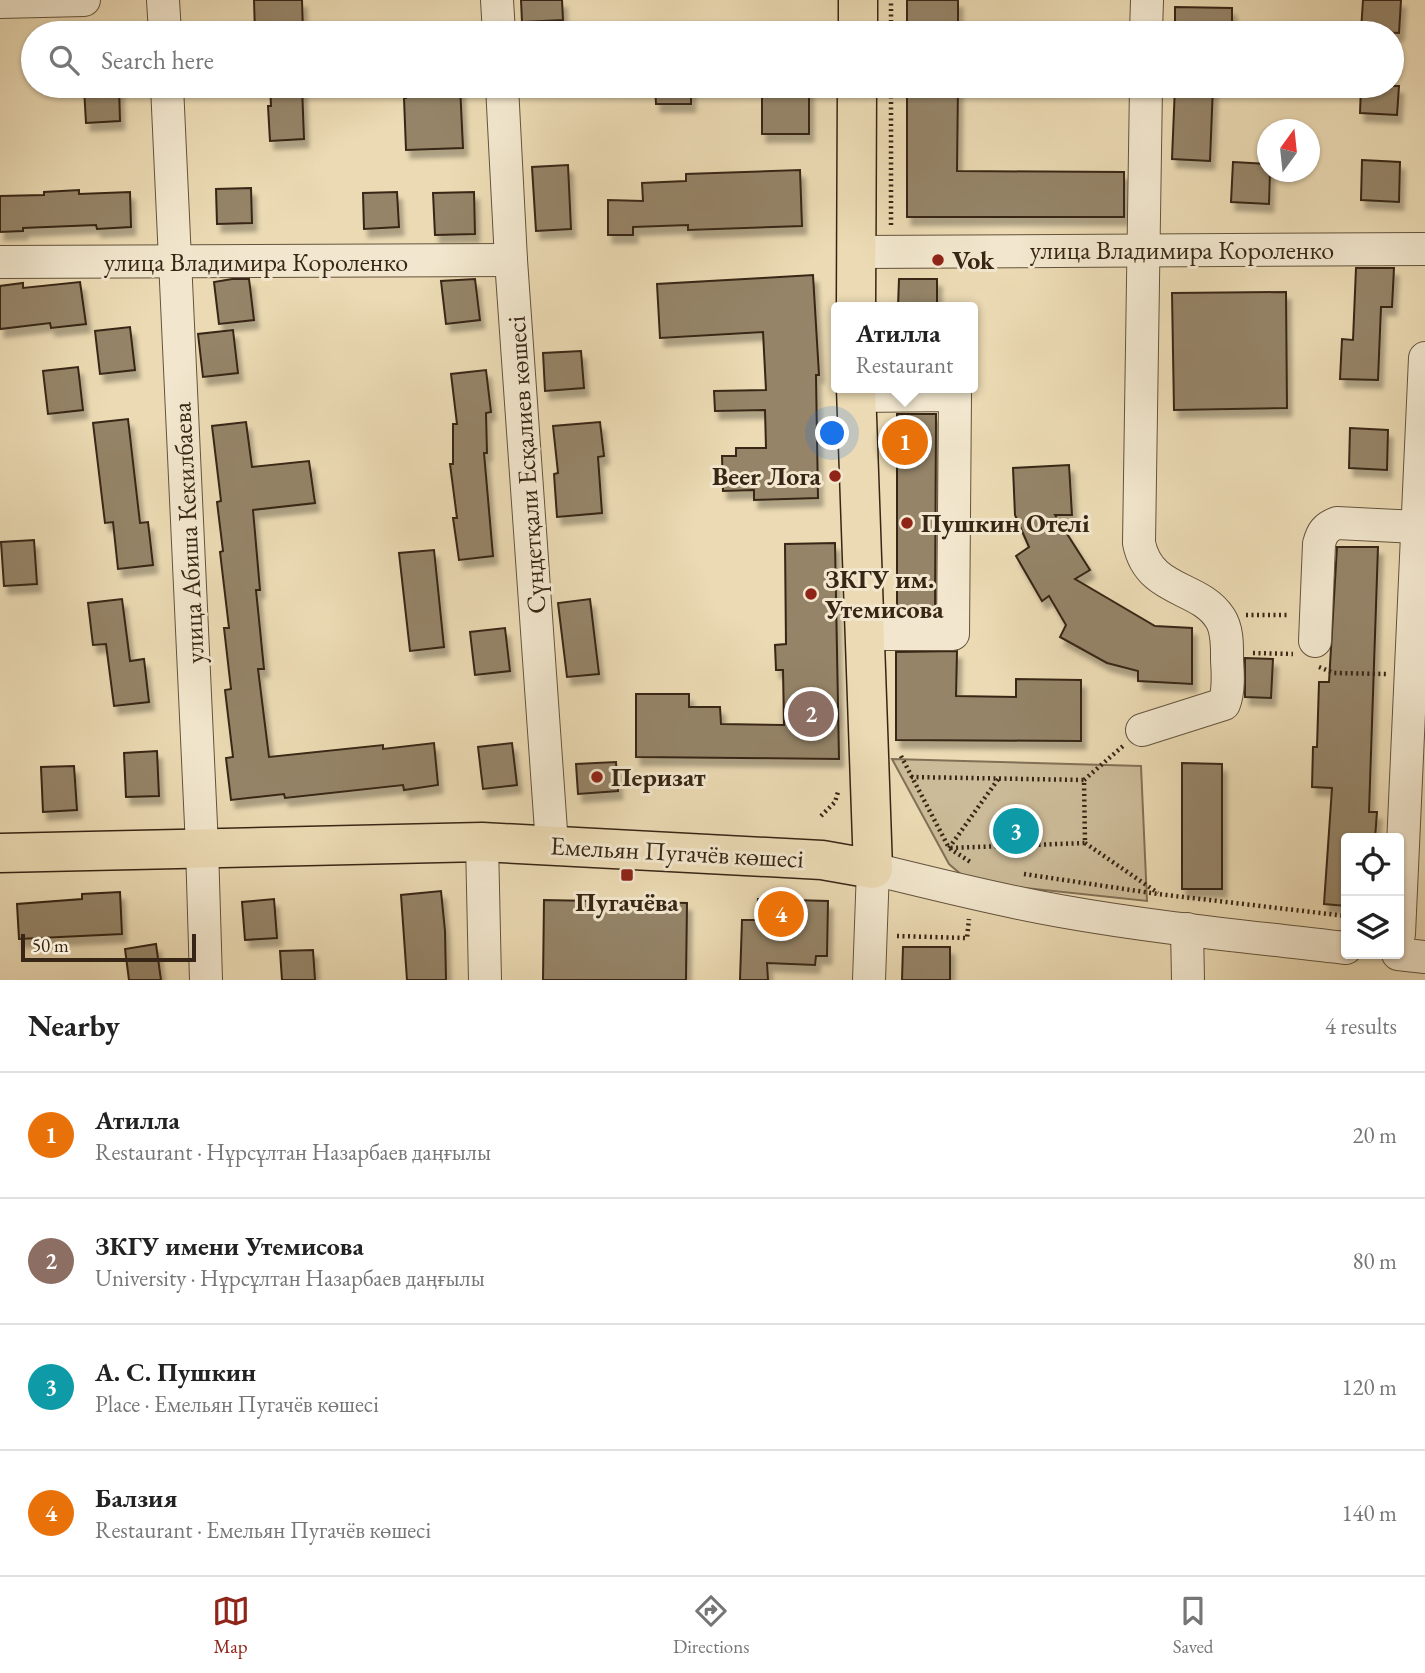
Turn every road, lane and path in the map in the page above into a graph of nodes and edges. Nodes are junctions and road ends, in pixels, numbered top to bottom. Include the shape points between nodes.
1 (84, 0) edge
2 (163, 0) edge
3 (497, 0) edge
4 (858, 0) edge
5 (891, 0) edge
6 (1147, 0) edge
7 (0, 2) edge
8 (164, 21) edge
9 (498, 21) edge
10 (858, 21) edge
11 (891, 21) edge
12 (1146, 21) edge
13 (168, 98) edge
14 (503, 98) edge
15 (858, 98) edge
16 (891, 98) edge
17 (1146, 98) edge
18 (1425, 249) edge
19 (1143, 250) junction
20 (869, 253) junction
21 (511, 260) junction
22 (0, 262) edge
23 (176, 262) junction
24 (857, 302) edge
25 (1425, 358) edge
26 (856, 393) edge
27 (889, 393) edge
28 (1417, 527) junction
29 (1217, 614) junction
30 (1315, 628) joint
31 (863, 634) junction
32 (1142, 730) joint
33 (911, 777) dead end
34 (999, 778) junction
35 (1084, 780) junction
36 (482, 842) junction
37 (1085, 843) junction
38 (552, 845) junction
39 (202, 847) junction
40 (0, 853) edge
41 (873, 869) junction
42 (1020, 874) dead end
43 (1158, 894) junction
44 (1401, 896) edge
45 (970, 911) dead end
46 (1341, 915) edge
47 (1187, 929) junction
48 (891, 936) dead end
49 (1341, 947) edge
50 (1404, 955) edge
51 (1425, 957) edge
52 (206, 980) edge
53 (485, 980) edge
54 (869, 980) edge
55 (1188, 980) edge

1 - 7 street
2 - 8 street
3 - 9 street
4 - 10 main road
5 - 11 path
6 - 12 street
13 - 23 street, улица Абиша Кекилбаева
14 - 21 street, Сүндетқали Есқалиев көшесі
15 - 20 main road
16 - 20 path via 891,225
17 - 19 street
18 - 19 street, улица Владимира Короленко
19 - 20 street, улица Владимира Короленко
19 - 29 street via 1141,555 1167,584
20 - 24 main road
21 - 23 street, улица Владимира Короленко
21 - 38 street, Сүндетқали Есқалиев көшесі
22 - 23 street, улица Владимира Короленко
23 - 39 street, улица Абиша Кекилбаева
25 - 28 street
26 - 31 main road
27 - 31 street via 955,395 953,634
28 - 30 street via 1337,523 1327,527 1319,544
28 - 44 street
29 - 30 path
29 - 32 street via 1227,640 1224,704
31 - 41 main road
32 - 35 path
33 - 34 path
34 - 35 path
34 - 37 path via 949,848
35 - 37 path
36 - 38 main road, Емельян Пугачёв көшесі
36 - 39 main road, Емельян Пугачёв көшесі
36 - 53 street
37 - 43 path
38 - 41 main road, Емельян Пугачёв көшесі via 822,860
39 - 40 main road, Емельян Пугачёв көшесі
39 - 52 street, улица Абиша Кекилбаева
41 - 47 street, Емельян Пугачёв көшесі via 1050,909
41 - 54 street
42 - 43 path
43 - 46 path
45 - 48 path via 967,938
47 - 49 street, Емельян Пугачёв көшесі
47 - 55 street
50 - 51 street

